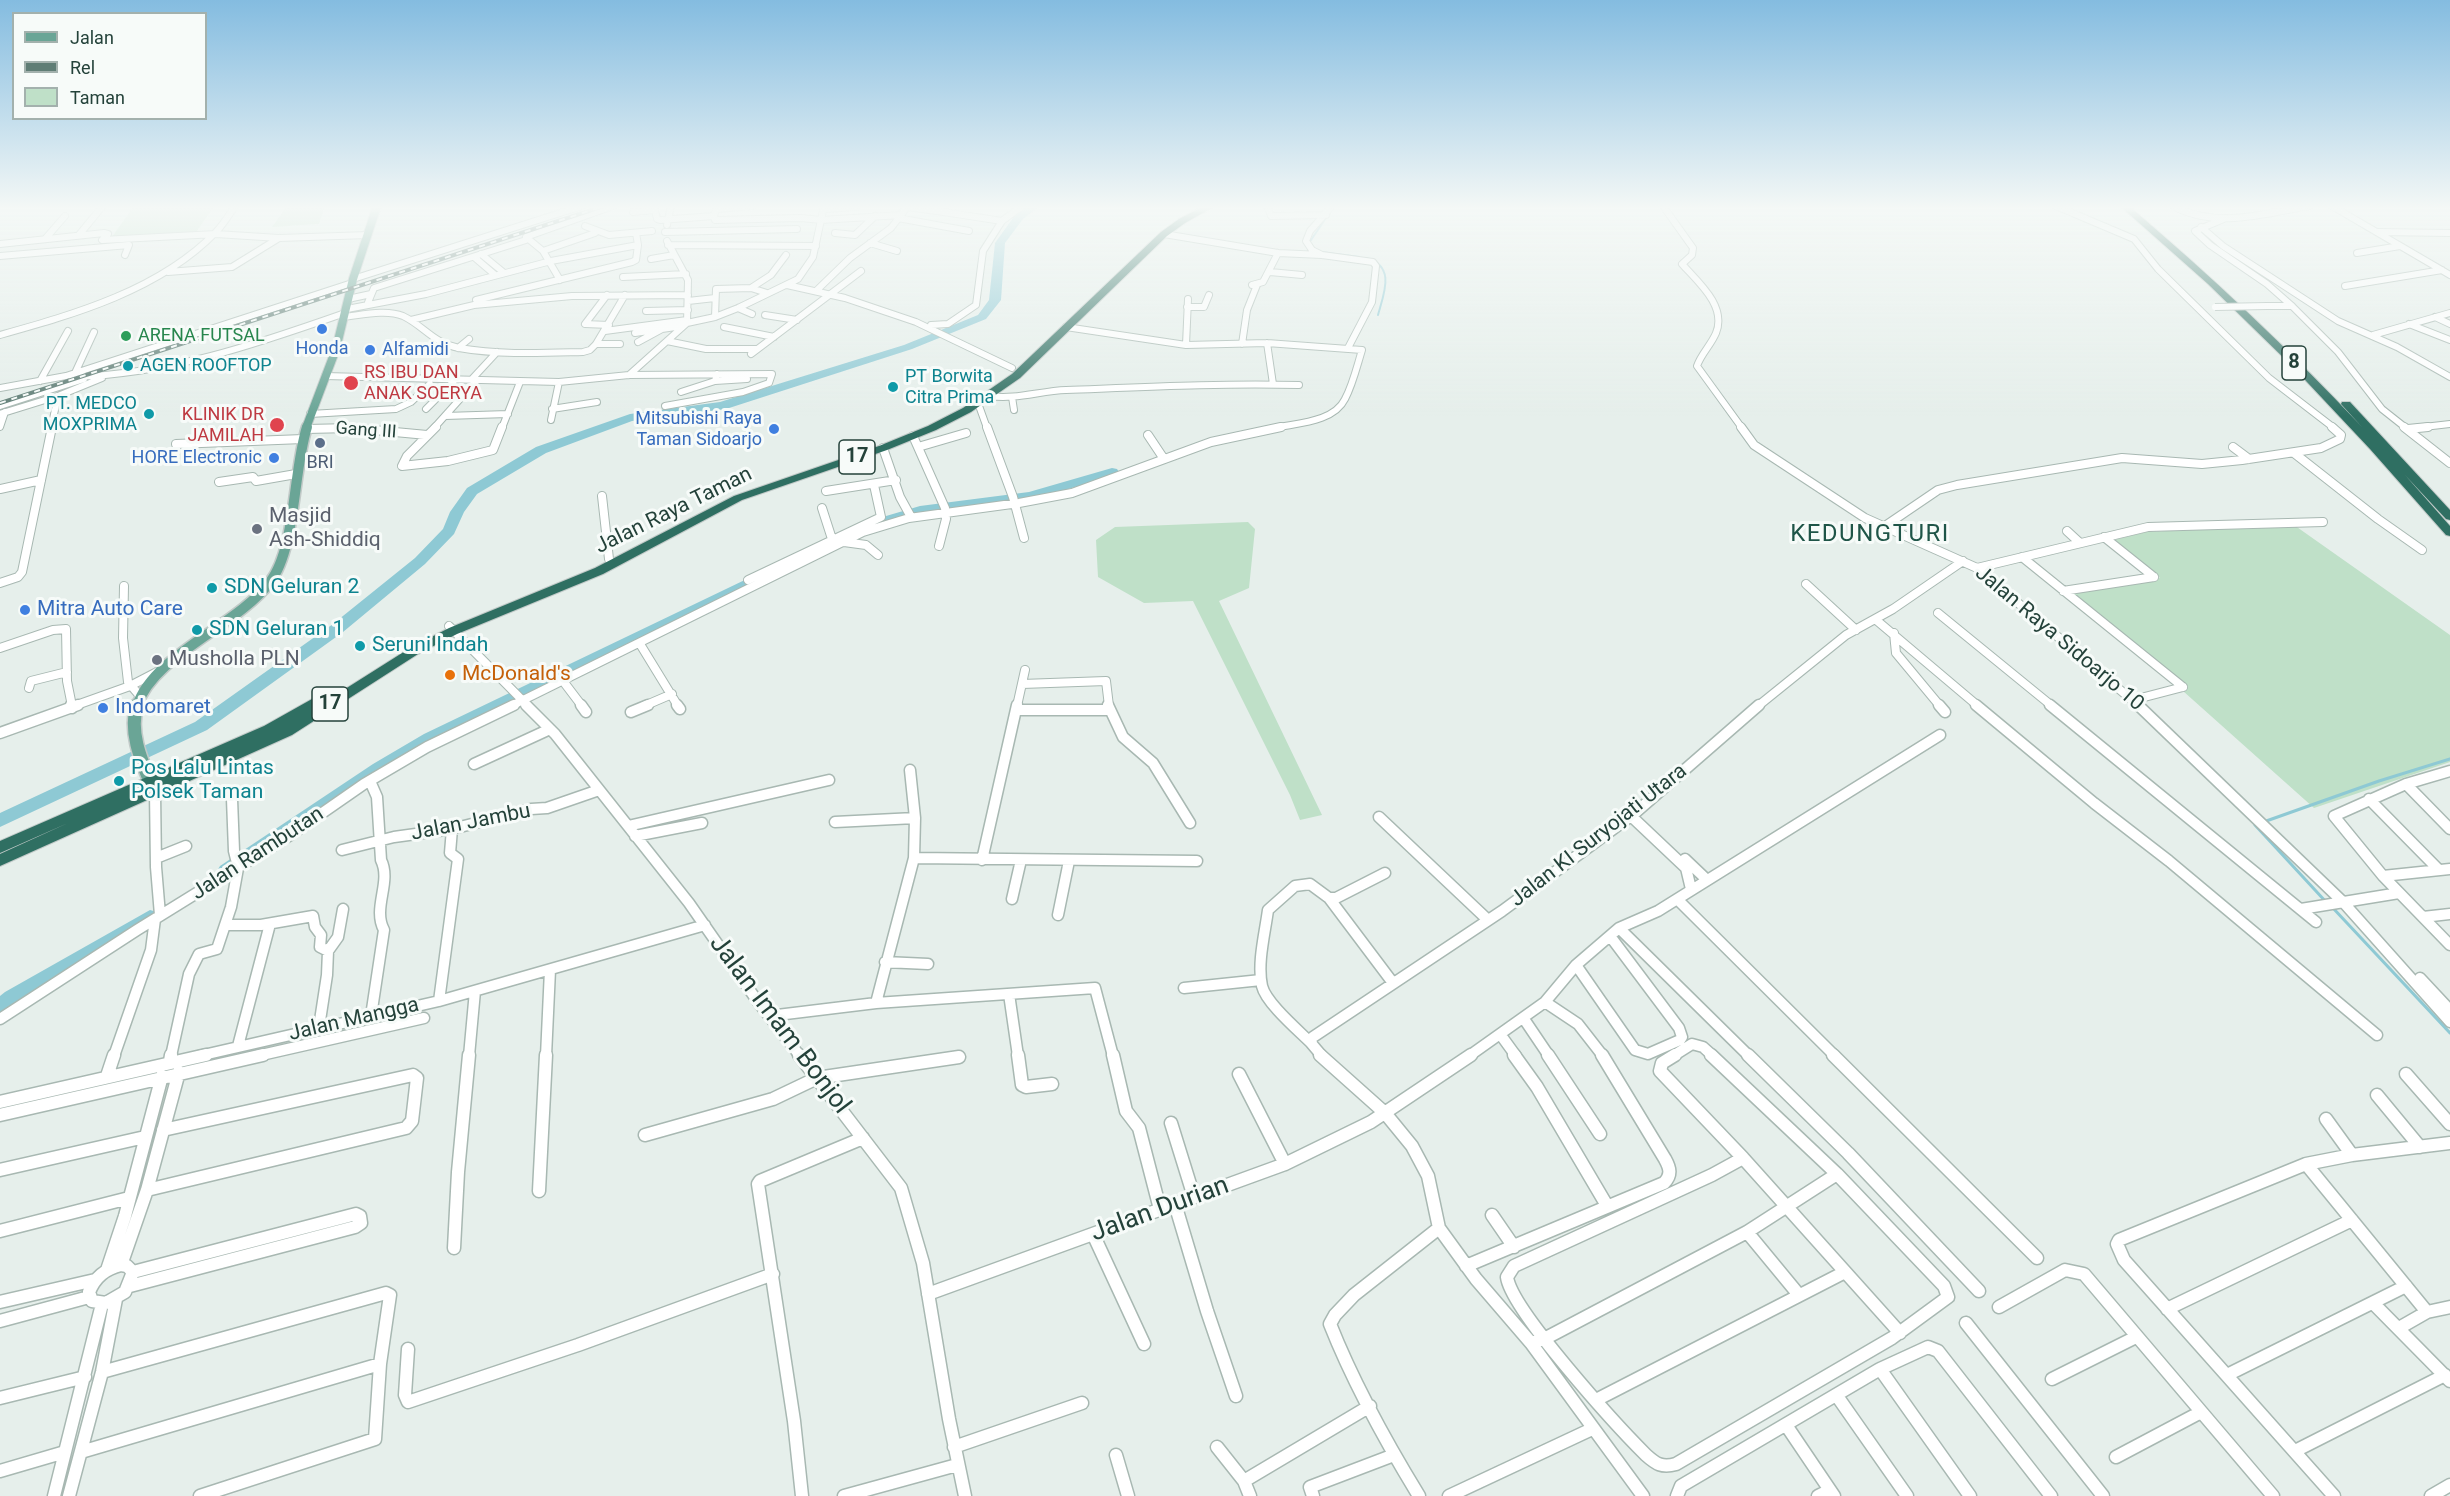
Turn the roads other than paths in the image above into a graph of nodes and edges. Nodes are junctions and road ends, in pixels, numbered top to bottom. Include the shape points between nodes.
1 (157, 276) edge
2 (354, 276) edge
3 (368, 276) edge
4 (414, 276) edge
5 (490, 276) edge
6 (558, 276) edge
7 (576, 276) edge
8 (648, 276) edge
9 (686, 276) edge
10 (769, 276) edge
11 (799, 276) edge
12 (830, 276) edge
13 (854, 276) edge
14 (980, 276) edge
15 (1111, 276) edge
16 (1120, 276) edge
17 (1267, 276) edge
18 (1375, 276) edge
19 (1692, 276) edge
20 (2165, 276) edge
21 (2203, 276) edge
22 (2213, 276) edge
23 (2255, 276) edge
24 (2269, 276) edge
25 (2407, 276) edge
26 (623, 277) dead end
27 (560, 280) junction
28 (352, 281) junction
29 (788, 285) junction
30 (2345, 286) dead end
31 (751, 288) junction
32 (814, 290) junction
33 (767, 292) junction
34 (371, 294) junction
35 (829, 294) junction
36 (607, 295) junction
37 (626, 295) junction
38 (1209, 295) dead end
39 (348, 298) junction
40 (688, 298) junction
41 (715, 298) junction
42 (429, 301) junction
43 (367, 305) junction
44 (2292, 306) junction
45 (2196, 307) junction
46 (738, 308) junction
47 (688, 310) junction
48 (646, 312) dead end
49 (345, 313) junction
50 (2450, 313) edge
51 (752, 314) dead end
52 (765, 315) dead end
53 (715, 316) junction
54 (2435, 317) junction
55 (411, 320) junction
56 (797, 320) junction
57 (916, 322) junction
58 (2409, 324) junction
59 (2450, 324) edge
60 (682, 326) junction
61 (724, 327) dead end
62 (1066, 327) junction
63 (607, 328) junction
64 (662, 329) junction
65 (68, 331) dead end
66 (94, 332) dead end
67 (0, 334) edge
68 (2373, 335) junction
69 (774, 337) junction
70 (469, 339) dead end
71 (2450, 340) edge
72 (598, 341) junction
73 (667, 341) junction
74 (638, 342) dead end
75 (1267, 343) junction
76 (620, 344) dead end
77 (1242, 344) junction
78 (1186, 345) junction
79 (458, 348) junction
80 (1352, 348) junction
81 (495, 354) junction
82 (1012, 368) junction
83 (75, 373) junction
84 (629, 375) junction
85 (325, 376) junction
86 (92, 377) junction
87 (103, 377) junction
88 (716, 377) junction
89 (2450, 377) edge
90 (457, 378) junction
91 (747, 379) dead end
92 (474, 380) junction
93 (40, 381) junction
94 (520, 382) junction
95 (559, 382) junction
96 (430, 384) dead end
97 (1273, 384) junction
98 (1299, 385) dead end
99 (0, 388) edge
100 (681, 392) dead end
101 (58, 396) junction
102 (989, 396) junction
103 (1012, 397) junction
104 (597, 402) dead end
105 (978, 403) junction
106 (665, 406) dead end
107 (426, 409) dead end
108 (552, 409) junction
109 (1014, 410) dead end
110 (2, 411) edge
111 (310, 414) junction
112 (508, 414) junction
113 (446, 416) junction
114 (551, 420) dead end
115 (2450, 424) edge
116 (0, 428) edge
117 (2408, 429) junction
118 (966, 433) dead end
119 (305, 434) junction
120 (427, 435) junction
121 (1148, 435) dead end
122 (913, 436) junction
123 (176, 444) dead end
124 (918, 447) junction
125 (2233, 447) dead end
126 (883, 448) junction
127 (2294, 453) junction
128 (1161, 456) junction
129 (2249, 459) junction
130 (2450, 463) edge
131 (296, 474) junction
132 (41, 480) junction
133 (896, 480) junction
134 (219, 482) dead end
135 (874, 484) junction
136 (0, 489) edge
137 (826, 491) dead end
138 (602, 496) dead end
139 (1013, 500) junction
140 (822, 508) dead end
141 (945, 508) junction
142 (910, 514) junction
143 (2450, 517) edge
144 (2323, 522) dead end
145 (1885, 526) junction
146 (2067, 531) dead end
147 (2450, 533) edge
148 (2104, 537) junction
149 (1024, 538) dead end
150 (832, 539) junction
151 (844, 542) junction
152 (2080, 543) junction
153 (939, 546) dead end
154 (2422, 550) dead end
155 (878, 555) dead end
156 (2022, 557) junction
157 (802, 558) junction
158 (609, 559) junction
159 (1963, 561) junction
160 (1977, 568) junction
161 (748, 580) dead end
162 (0, 583) edge
163 (1806, 584) dead end
164 (124, 586) dead end
165 (2063, 591) junction
166 (1938, 613) dead end
167 (1875, 619) junction
168 (451, 628) junction
169 (1856, 630) junction
170 (1894, 633) junction
171 (640, 644) junction
172 (0, 648) edge
173 (162, 670) junction
174 (1025, 670) dead end
175 (67, 672) junction
176 (563, 681) junction
177 (1022, 684) junction
178 (130, 686) junction
179 (29, 688) dead end
180 (672, 694) junction
181 (140, 696) junction
182 (519, 696) junction
183 (2133, 700) junction
184 (72, 708) junction
185 (680, 709) dead end
186 (1016, 710) junction
187 (1109, 710) junction
188 (586, 712) dead end
189 (631, 712) dead end
190 (1945, 712) dead end
191 (550, 729) junction
192 (0, 733) edge
193 (1940, 735) dead end
194 (474, 764) dead end
195 (910, 770) dead end
196 (2448, 775) edge
197 (829, 780) dead end
198 (370, 781) junction
199 (2406, 784) junction
200 (153, 787) junction
201 (599, 790) junction
202 (232, 799) dead end
203 (2369, 799) junction
204 (1633, 814) junction
205 (1379, 817) dead end
206 (915, 818) junction
207 (835, 822) dead end
208 (702, 823) dead end
209 (1190, 823) dead end
210 (452, 829) junction
211 (2450, 829) edge
212 (632, 831) junction
213 (381, 840) junction
214 (186, 846) dead end
215 (0, 847) edge
216 (342, 850) dead end
217 (156, 858) junction
218 (914, 858) junction
219 (0, 860) edge
220 (982, 860) junction
221 (1021, 860) junction
222 (1069, 861) junction
223 (1197, 861) dead end
224 (239, 864) junction
225 (2445, 869) edge
226 (1385, 873) dead end
227 (2383, 876) junction
228 (1706, 879) junction
229 (1691, 889) junction
230 (2399, 893) junction
231 (1329, 898) junction
232 (1012, 899) dead end
233 (1678, 900) junction
234 (2343, 902) junction
235 (343, 909) dead end
236 (2301, 909) junction
237 (158, 914) junction
238 (2450, 914) edge
239 (1058, 915) dead end
240 (2422, 917) junction
241 (1488, 920) junction
242 (2316, 922) dead end
243 (270, 924) junction
244 (225, 925) junction
245 (705, 925) junction
246 (1615, 932) junction
247 (2450, 945) edge
248 (328, 951) junction
249 (885, 962) junction
250 (928, 964) dead end
251 (1576, 965) junction
252 (550, 970) junction
253 (1261, 980) junction
254 (1393, 983) junction
255 (1184, 988) dead end
256 (475, 991) junction
257 (1009, 994) junction
258 (439, 1001) junction
259 (1545, 1002) junction
260 (876, 1004) junction
261 (2447, 1010) edge
262 (371, 1016) junction
263 (769, 1016) junction
264 (424, 1018) dead end
265 (0, 1019) edge
266 (1524, 1019) junction
267 (2450, 1022) edge
268 (319, 1027) junction
269 (1500, 1034) junction
270 (2377, 1035) dead end
271 (1311, 1043) junction
272 (238, 1046) junction
273 (959, 1057) dead end
274 (170, 1061) junction
275 (178, 1072) junction
276 (1239, 1074) dead end
277 (2406, 1074) dead end
278 (106, 1076) junction
279 (162, 1076) junction
280 (817, 1078) junction
281 (1053, 1084) dead end
282 (2377, 1095) dead end
283 (0, 1102) edge
284 (1385, 1113) junction
285 (0, 1115) edge
286 (2326, 1119) dead end
287 (1171, 1124) dead end
288 (2450, 1124) edge
289 (163, 1130) junction
290 (1600, 1134) dead end
291 (645, 1135) dead end
292 (145, 1137) junction
293 (863, 1138) junction
294 (2448, 1145) edge
295 (2420, 1147) junction
296 (2352, 1155) junction
297 (1743, 1158) junction
298 (1285, 1164) junction
299 (2306, 1164) junction
300 (0, 1170) edge
301 (1837, 1174) junction
302 (147, 1190) junction
303 (539, 1191) dead end
304 (1194, 1197) junction
305 (129, 1198) junction
306 (1175, 1204) junction
307 (1606, 1204) junction
308 (1787, 1207) junction
309 (1160, 1209) junction
310 (1492, 1215) dead end
311 (2352, 1220) junction
312 (1439, 1228) junction
313 (0, 1231) edge
314 (1747, 1232) junction
315 (1093, 1234) junction
316 (1514, 1247) junction
317 (454, 1248) dead end
318 (2037, 1258) dead end
319 (121, 1265) junction
320 (1466, 1266) junction
321 (107, 1270) junction
322 (134, 1272) junction
323 (1845, 1272) junction
324 (773, 1274) junction
325 (95, 1280) junction
326 (130, 1286) junction
327 (2406, 1287) junction
328 (1979, 1291) dead end
329 (928, 1294) junction
330 (1798, 1295) junction
331 (89, 1297) junction
332 (116, 1299) junction
333 (0, 1302) edge
334 (2373, 1303) junction
335 (102, 1304) junction
336 (1999, 1307) dead end
337 (2450, 1307) edge
338 (2167, 1308) junction
339 (2427, 1312) junction
340 (0, 1320) edge
341 (1966, 1323) dead end
342 (2399, 1328) junction
343 (1900, 1332) junction
344 (2136, 1337) junction
345 (1546, 1338) junction
346 (1531, 1343) junction
347 (1144, 1344) dead end
348 (408, 1348) dead end
349 (380, 1364) junction
350 (1881, 1369) junction
351 (102, 1372) junction
352 (2227, 1375) junction
353 (85, 1377) junction
354 (2447, 1378) edge
355 (2052, 1379) dead end
356 (1236, 1396) dead end
357 (1837, 1396) junction
358 (0, 1398) edge
359 (1596, 1400) junction
360 (1082, 1403) dead end
361 (1370, 1406) junction
362 (2200, 1412) junction
363 (1786, 1425) junction
364 (1592, 1429) junction
365 (954, 1447) junction
366 (1217, 1447) dead end
367 (2295, 1451) junction
368 (65, 1452) junction
369 (81, 1452) junction
370 (1116, 1455) dead end
371 (1394, 1455) junction
372 (2116, 1457) dead end
373 (957, 1465) junction
374 (0, 1471) edge
375 (1244, 1482) junction
376 (2450, 1485) edge
377 (860, 1493) edge
378 (1827, 1494) edge
379 (2271, 1495) edge
380 (54, 1496) edge
381 (69, 1496) edge
382 (200, 1496) edge
383 (802, 1496) edge
384 (844, 1496) edge
385 (965, 1496) edge
386 (1128, 1496) edge
387 (1250, 1496) edge
388 (1313, 1496) edge
389 (1419, 1496) edge
390 (1449, 1496) edge
391 (1643, 1496) edge
392 (1677, 1496) edge
393 (1907, 1496) edge
394 (1970, 1496) edge
395 (2050, 1496) edge
396 (2103, 1496) edge
397 (2334, 1496) edge
398 (2431, 1496) edge

1 - 67 street via 94,304
2 - 28 main road
3 - 28 street
4 - 34 street via 375,288
5 - 42 street
6 - 27 street
7 - 27 street
8 - 26 street
9 - 40 street
10 - 31 street
11 - 29 street
12 - 32 street
13 - 35 street
14 - 57 street via 976,305 948,324
15 - 82 highway, Jalan Raya Taman / 17
16 - 62 highway, Jalan Raya Taman / 17
17 - 77 street via 1254,285
18 - 80 street via 1372,302
19 - 145 street, Jalan Raya Sidoarjo 10 via 1711,298 1719,315 1715,334 1696,366 1754,445 1854,511
20 - 45 street
21 - 147 highway, 8 via 2300,369
22 - 143 highway, 8 via 2361,419
23 - 44 street
24 - 68 street via 2333,318
25 - 30 street
27 - 42 street via 439,309
28 - 39 main road
28 - 83 street
29 - 32 street
29 - 33 street
31 - 33 street
31 - 41 street via 717,289
32 - 35 street
33 - 46 street
34 - 39 street
34 - 43 street
35 - 56 street
35 - 57 street
36 - 37 street
36 - 55 street via 485,304
36 - 63 street via 585,324
37 - 40 street
37 - 63 street
38 - 78 street via 1204,307 1188,303
39 - 49 main road
40 - 41 street
40 - 47 street
41 - 53 street
42 - 43 street
43 - 49 street
44 - 45 street, bridge
44 - 117 street via 2326,339 2382,409
45 - 127 street via 2269,378 2341,435 2321,448
46 - 51 street
46 - 53 street
47 - 48 street
47 - 60 street
49 - 55 street via 384,313
49 - 85 main road
49 - 87 street via 221,356
50 - 54 street
52 - 56 street
53 - 60 street
54 - 58 street
54 - 59 street
55 - 79 street via 436,341
56 - 69 street
57 - 82 street
58 - 68 street
58 - 71 street
60 - 63 street
60 - 64 street
60 - 73 street
61 - 69 street
62 - 78 street
62 - 102 highway, Jalan Raya Taman / 17 via 1016,376
63 - 72 street
64 - 72 street
64 - 74 street
65 - 93 street
66 - 83 street
68 - 89 street
69 - 73 street via 754,351 706,349
70 - 79 street
72 - 76 street
72 - 81 street via 583,352
73 - 84 street
75 - 77 street
75 - 80 street
75 - 97 street
77 - 78 street
79 - 81 street
80 - 128 street via 1362,350 1345,400 1336,410 1305,423 1227,437
81 - 92 street
82 - 158 highway, Jalan Raya Taman / 17 via 980,394 926,424 740,491
83 - 93 street
84 - 88 street
84 - 95 street
85 - 90 street
85 - 111 main road
86 - 87 street
86 - 93 street
86 - 110 street
87 - 101 street
88 - 91 street
88 - 100 street
88 - 106 street via 772,374 769,383 753,390
90 - 92 street
90 - 107 street
92 - 94 street
92 - 113 street
93 - 99 street
94 - 95 street
94 - 112 street
95 - 108 street
96 - 111 street via 411,402 396,409
97 - 98 street
97 - 103 street via 1131,386
101 - 110 street
101 - 132 street
102 - 103 street
102 - 105 highway, Jalan Raya Taman / 17
103 - 109 street
104 - 108 street
105 - 122 highway, Jalan Raya Taman / 17
105 - 139 street
108 - 114 street
110 - 116 street
111 - 119 main road
112 - 113 street
112 - 120 street via 493,450 448,461 402,466 406,456
113 - 120 street
115 - 117 street
117 - 130 street
118 - 124 street
119 - 120 street, Gang III via 352,428
119 - 123 street, Gang III
119 - 131 main road
121 - 128 street
122 - 124 street
122 - 126 highway, Jalan Raya Taman / 17
124 - 141 street
125 - 129 street
126 - 133 street
126 - 168 highway, Jalan Raya Taman / 17 via 738,498 599,571
127 - 129 street
127 - 154 street
128 - 139 street via 1072,493
129 - 145 street via 2195,464 2122,458 1986,479 1938,490
131 - 134 street via 258,481 253,477
131 - 173 main road via 283,560 272,582 254,601
132 - 136 street
132 - 162 street via 21,575
133 - 135 street
133 - 142 street
135 - 137 street
135 - 150 street via 881,516
138 - 158 street
139 - 141 street
139 - 149 street
140 - 150 street
141 - 142 street
141 - 153 street via 945,528
142 - 151 street
144 - 148 street via 2148,527
145 - 159 street, Jalan Raya Sidoarjo 10
146 - 152 street
148 - 152 street
148 - 165 street via 2154,577
150 - 157 street
151 - 155 street via 866,545
151 - 157 street
152 - 156 street
156 - 160 street
156 - 165 street
157 - 161 street
157 - 171 street, Jalan Rambutan
158 - 168 highway, Jalan Raya Taman / 17
159 - 160 street, Jalan Raya Sidoarjo 10
159 - 167 street, Jalan KI Suryojati Utara
160 - 183 street, Jalan Raya Sidoarjo 10
163 - 169 street
164 - 178 street via 123,638
165 - 183 street via 2183,687
166 - 236 street
167 - 169 street, Jalan KI Suryojati Utara
167 - 170 street
168 - 182 street, Jalan Imam Bonjol
168 - 200 highway, Jalan Raya Taman / 17 via 287,732
169 - 204 street, Jalan KI Suryojati Utara via 1781,686
170 - 190 street via 1896,653
170 - 270 street
171 - 176 street, Jalan Rambutan
171 - 180 street
172 - 175 street via 65,629
173 - 178 street
173 - 181 main road
174 - 177 street
175 - 179 street via 31,681
175 - 184 street
176 - 182 street, Jalan Rambutan
176 - 188 street
177 - 186 street
177 - 187 street via 1106,681
178 - 181 street
178 - 184 street
180 - 185 street
180 - 189 street
181 - 200 main road via 134,714 138,747
182 - 191 street, Jalan Imam Bonjol
182 - 198 street, Jalan Rambutan
183 - 234 street, Jalan Raya Sidoarjo 10
184 - 192 street
186 - 187 street
186 - 220 street
187 - 209 street via 1123,737 1153,763
191 - 194 street
191 - 201 street, Jalan Imam Bonjol
193 - 228 street, Jalan Durian
195 - 206 street
196 - 199 street
197 - 212 street via 734,800
198 - 213 street via 377,797
198 - 224 street, Jalan Rambutan
199 - 203 street
199 - 211 street
200 - 215 highway, 17
200 - 217 street
200 - 219 highway, 17
201 - 210 street, Jalan Jambu via 547,808
201 - 212 street, Jalan Imam Bonjol
202 - 224 street via 234,851
203 - 225 street
203 - 227 street via 2334,816
204 - 228 street
204 - 229 street via 1686,868
204 - 241 street, Jalan KI Suryojati Utara
205 - 241 street
206 - 207 street
206 - 218 street
208 - 212 street
210 - 213 street, Jalan Jambu
210 - 258 street via 450,853 458,859
212 - 245 street, Jalan Imam Bonjol
213 - 216 street, Jalan Jambu
213 - 262 street via 385,871 379,921 384,930
214 - 217 street
217 - 237 street
218 - 220 street
218 - 249 street
220 - 221 street
221 - 222 street
221 - 232 street
222 - 223 street
222 - 239 street
224 - 237 street, Jalan Rambutan
224 - 244 street
225 - 227 street
226 - 231 street via 1346,895
227 - 230 street
228 - 229 street, Jalan Durian
229 - 233 street, Jalan Durian
230 - 234 street
230 - 240 street
231 - 253 street via 1305,883 1295,886 1273,905 1266,918
231 - 254 street
233 - 246 street, Jalan Durian
233 - 318 street
234 - 236 street
234 - 261 street, Jalan Raya Sidoarjo 10
235 - 248 street via 338,937
236 - 242 street
237 - 265 street, Jalan Rambutan
237 - 278 street via 150,950
238 - 240 street
240 - 247 street
241 - 254 street, Jalan KI Suryojati Utara
243 - 244 street
243 - 248 street via 313,915 321,935 320,947
243 - 272 street
244 - 274 street via 217,949 195,958
245 - 252 street, Jalan Mangga
245 - 263 street, Jalan Imam Bonjol
246 - 251 street, Jalan Durian
246 - 251 street via 1679,1028 1680,1040 1648,1054 1638,1053
246 - 328 street via 1848,1153
248 - 268 street
249 - 250 street
249 - 260 street
251 - 259 street, Jalan Durian
252 - 256 street, Jalan Mangga
252 - 303 street
253 - 255 street
253 - 271 street via 1269,999
254 - 271 street, Jalan KI Suryojati Utara via 1318,1033
256 - 258 street, Jalan Mangga
256 - 317 street
257 - 260 street
257 - 281 street via 1022,1085
257 - 309 street via 1095,988 1098,992 1126,1111 1139,1128
258 - 262 street, Jalan Mangga
259 - 266 street, Jalan Durian
259 - 307 street via 1578,1024 1596,1044 1670,1170 1664,1183
260 - 263 street
261 - 267 street, Jalan Raya Sidoarjo 10
262 - 268 street, Jalan Mangga
263 - 280 street, Jalan Imam Bonjol
264 - 275 street
266 - 269 street, Jalan Durian
266 - 290 street
268 - 272 street, Jalan Mangga
269 - 284 street, Jalan Durian
269 - 307 street via 1537,1087
271 - 284 street
272 - 274 street, Jalan Mangga
273 - 280 street
274 - 278 street, Jalan Mangga
275 - 279 street
275 - 289 street
276 - 298 street
277 - 288 street
278 - 283 street, Jalan Mangga
279 - 285 street
279 - 292 street
280 - 291 street via 773,1100
280 - 293 street, Jalan Imam Bonjol
282 - 295 street
284 - 298 street, Jalan Durian
284 - 312 street via 1424,1166
286 - 296 street
287 - 304 street
289 - 302 street
289 - 302 street via 413,1075 417,1078 412,1121 406,1128
292 - 300 street
292 - 305 street
293 - 324 street via 760,1181
293 - 329 street, Jalan Imam Bonjol via 901,1188
294 - 295 street
295 - 296 street
296 - 299 street
297 - 301 street via 1659,1069 1692,1044 1700,1045
297 - 308 street
297 - 345 street via 1510,1269 1507,1280 1511,1288
298 - 304 street, Jalan Durian
299 - 311 street
299 - 338 street via 2119,1240 2120,1255
301 - 308 street
301 - 343 street via 1946,1289 1947,1299
302 - 319 street
304 - 306 street, Jalan Durian
305 - 313 street
305 - 321 street
306 - 309 street, Jalan Durian
306 - 356 street
307 - 316 street
308 - 314 street
308 - 323 street
309 - 315 street, Jalan Durian
310 - 316 street
311 - 327 street
311 - 338 street
312 - 320 street
312 - 361 street via 1332,1317 1331,1331
314 - 330 street
314 - 345 street
315 - 329 street, Jalan Durian
315 - 347 street
316 - 320 street
319 - 321 street
319 - 322 street
320 - 346 street
321 - 325 street
322 - 326 street
322 - 326 street via 360,1216 361,1223 355,1227
323 - 330 street
323 - 343 street
324 - 348 street via 408,1402
324 - 383 street
325 - 331 street
325 - 333 street
326 - 332 street
327 - 334 street
327 - 339 street
329 - 365 street, Jalan Imam Bonjol
330 - 359 street
331 - 335 street
331 - 340 street
332 - 335 street
332 - 351 street
334 - 342 street
334 - 352 street
335 - 353 street
336 - 344 street via 2071,1269 2084,1274
337 - 339 street
338 - 352 street
339 - 342 street
341 - 396 street
342 - 354 street
343 - 359 street via 1670,1466 1658,1465 1638,1449
344 - 355 street
344 - 362 street
345 - 346 street
345 - 359 street
346 - 364 street
349 - 351 street via 390,1295 386,1293
349 - 369 street
349 - 382 street via 375,1439
350 - 357 street
350 - 394 street
350 - 395 street via 1924,1348 1938,1351
351 - 369 street
352 - 367 street
353 - 358 street
353 - 368 street
354 - 367 street
357 - 363 street
357 - 393 street
360 - 365 street
361 - 371 street
361 - 375 street
362 - 372 street
362 - 379 street
363 - 378 street
363 - 392 street via 1681,1486
364 - 390 street
364 - 391 street
365 - 373 street, Jalan Imam Bonjol
366 - 375 street
367 - 397 street
368 - 374 street
368 - 380 street
369 - 381 street
370 - 386 street
371 - 388 street via 1310,1487
371 - 389 street
373 - 377 street
373 - 385 street, Jalan Imam Bonjol
375 - 387 street
376 - 398 street
377 - 384 street

